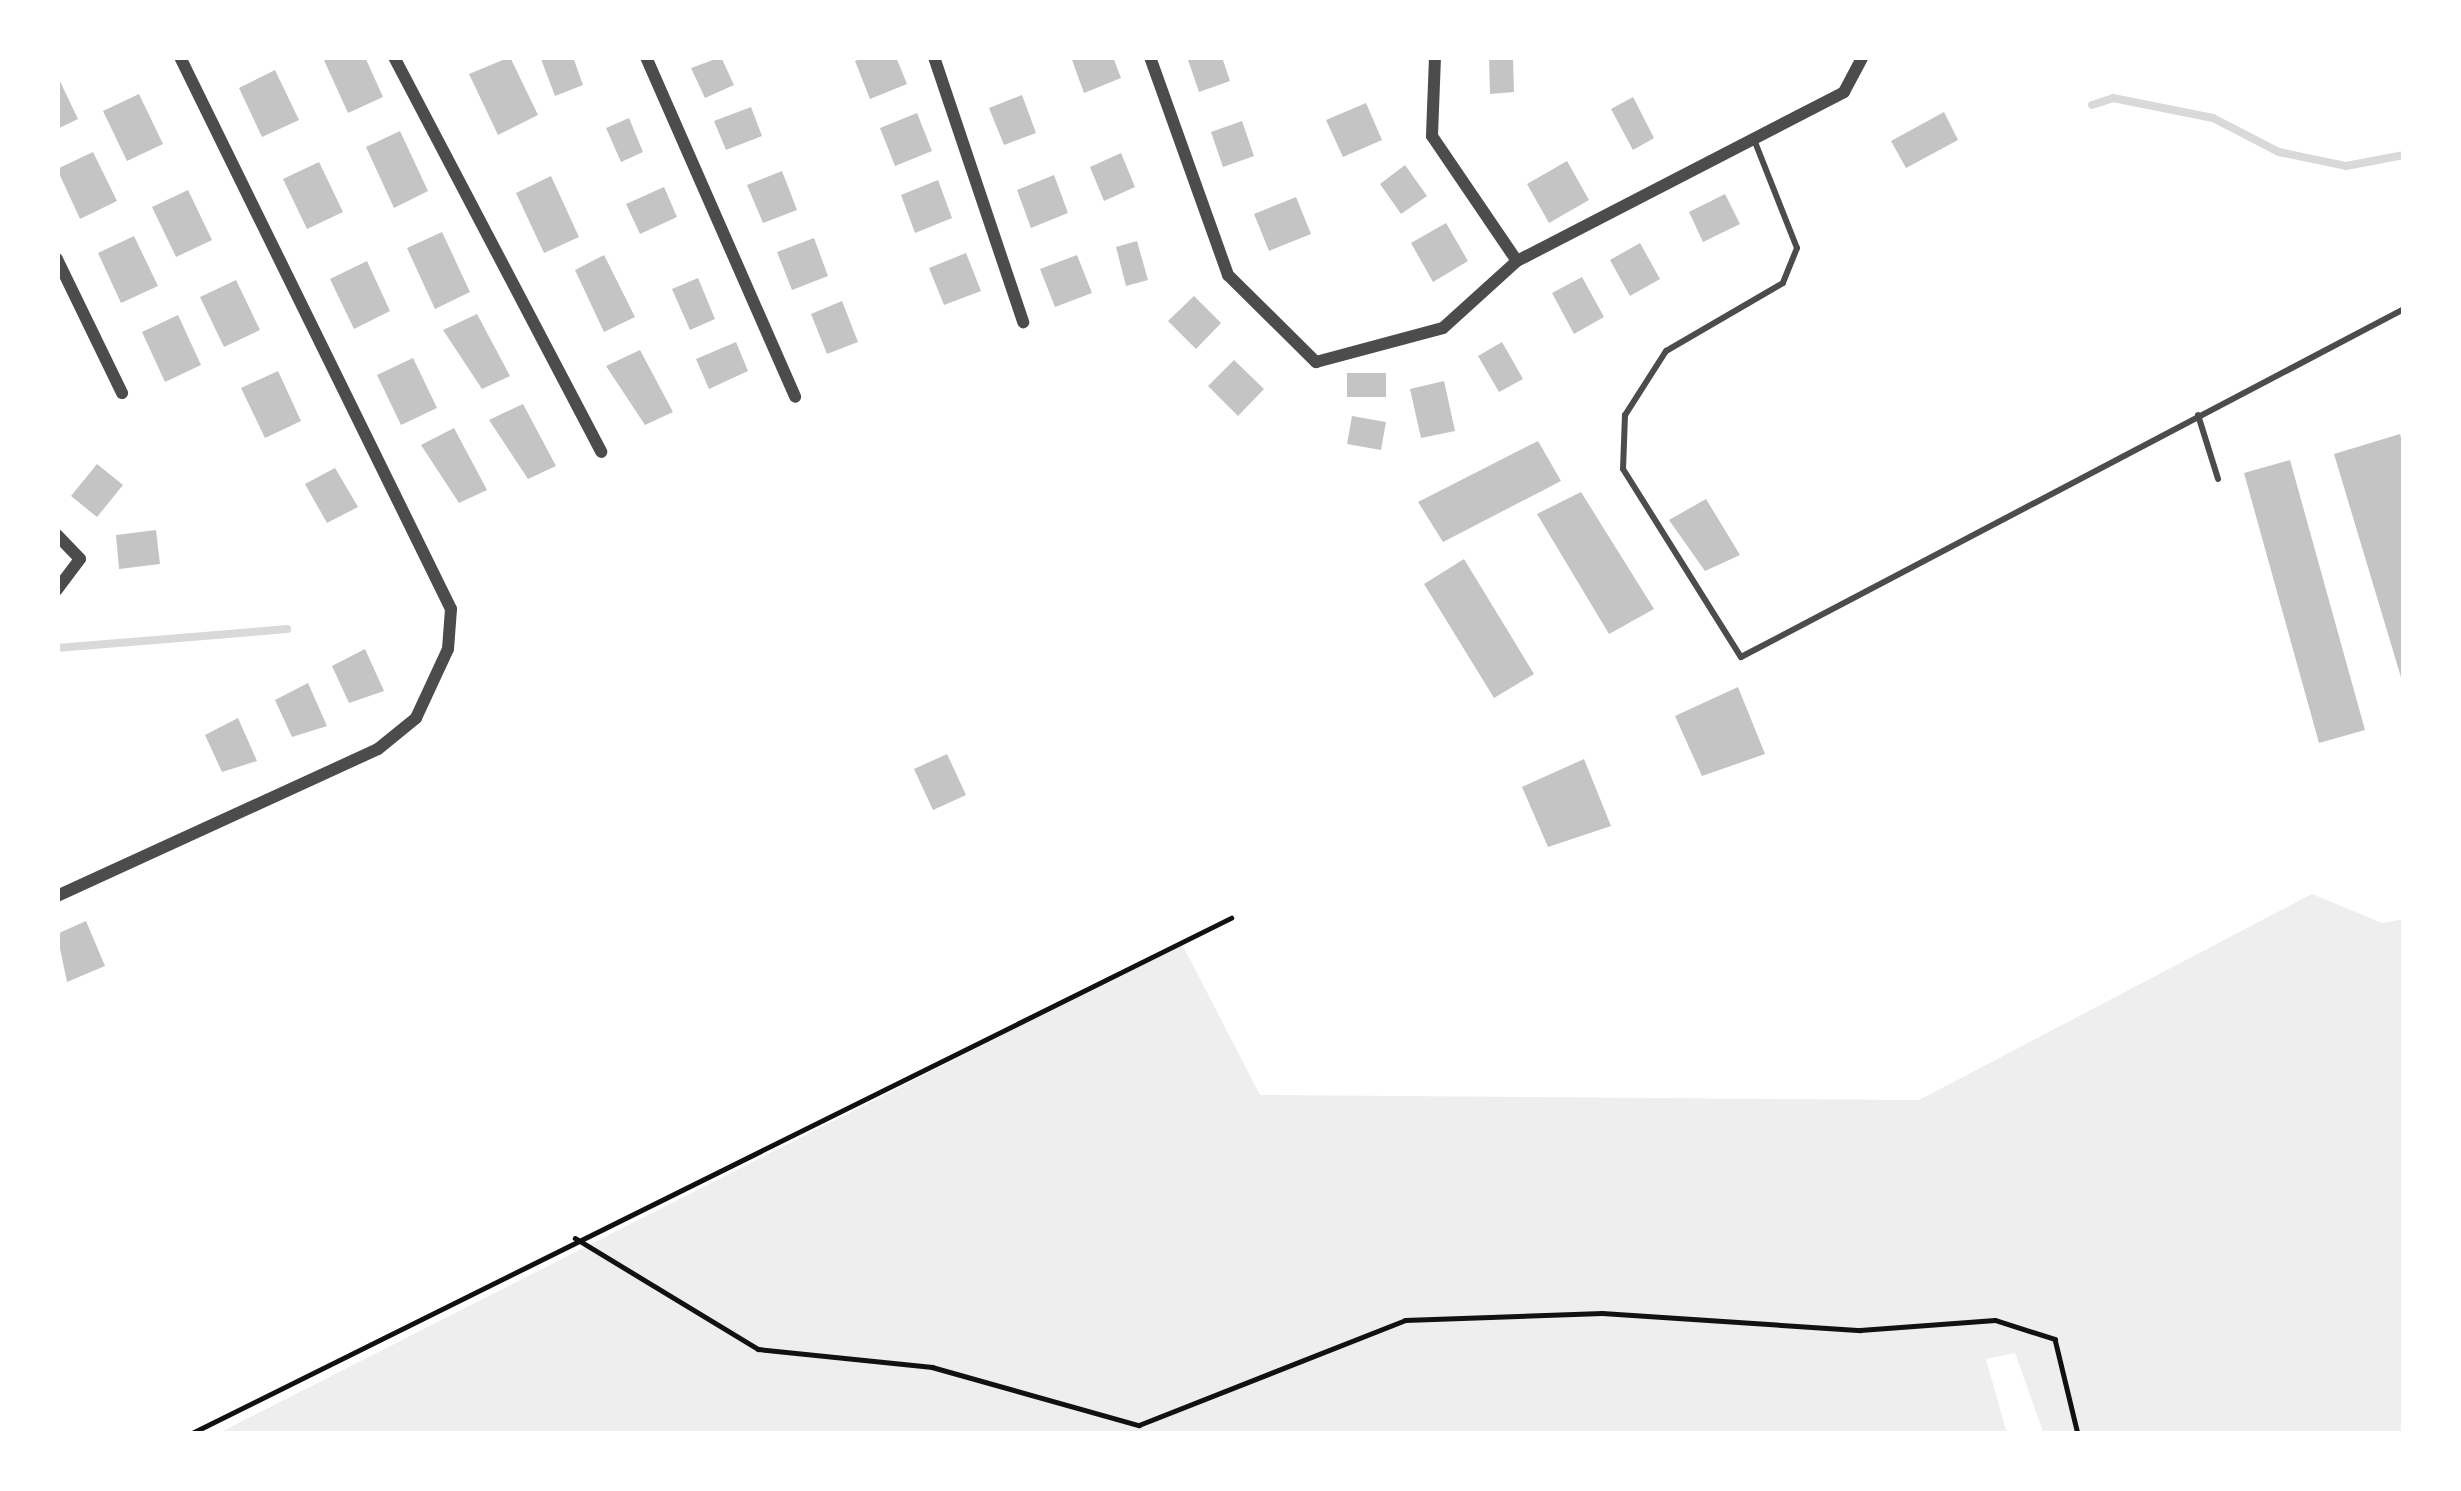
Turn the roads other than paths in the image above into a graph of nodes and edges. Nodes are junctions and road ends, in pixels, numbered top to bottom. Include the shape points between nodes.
1 (180, 57) edge
2 (394, 57) edge
3 (646, 57) edge
4 (934, 57) edge
5 (1150, 57) edge
6 (1436, 57) edge
7 (1863, 57) edge
8 (1755, 141) junction
9 (57, 259) edge
10 (1517, 261) junction
11 (2404, 309) edge
12 (1023, 322) dead end
13 (122, 393) dead end
14 (795, 397) dead end
15 (2198, 415) junction
16 (601, 452) dead end
17 (2218, 478) dead end
18 (57, 535) edge
19 (57, 590) edge
20 (57, 896) edge

1 - 20 street via 451,610 436,688 378,748
2 - 16 street
3 - 14 street
4 - 12 street
5 - 10 street via 1228,275 1316,362 1443,328
6 - 10 street via 1432,136
7 - 8 street via 1844,92
8 - 10 street
8 - 15 lane via 1797,248 1784,283 1666,351 1625,416 1623,469 1741,657
9 - 13 street
11 - 15 lane
15 - 17 lane
18 - 19 street via 80,560

